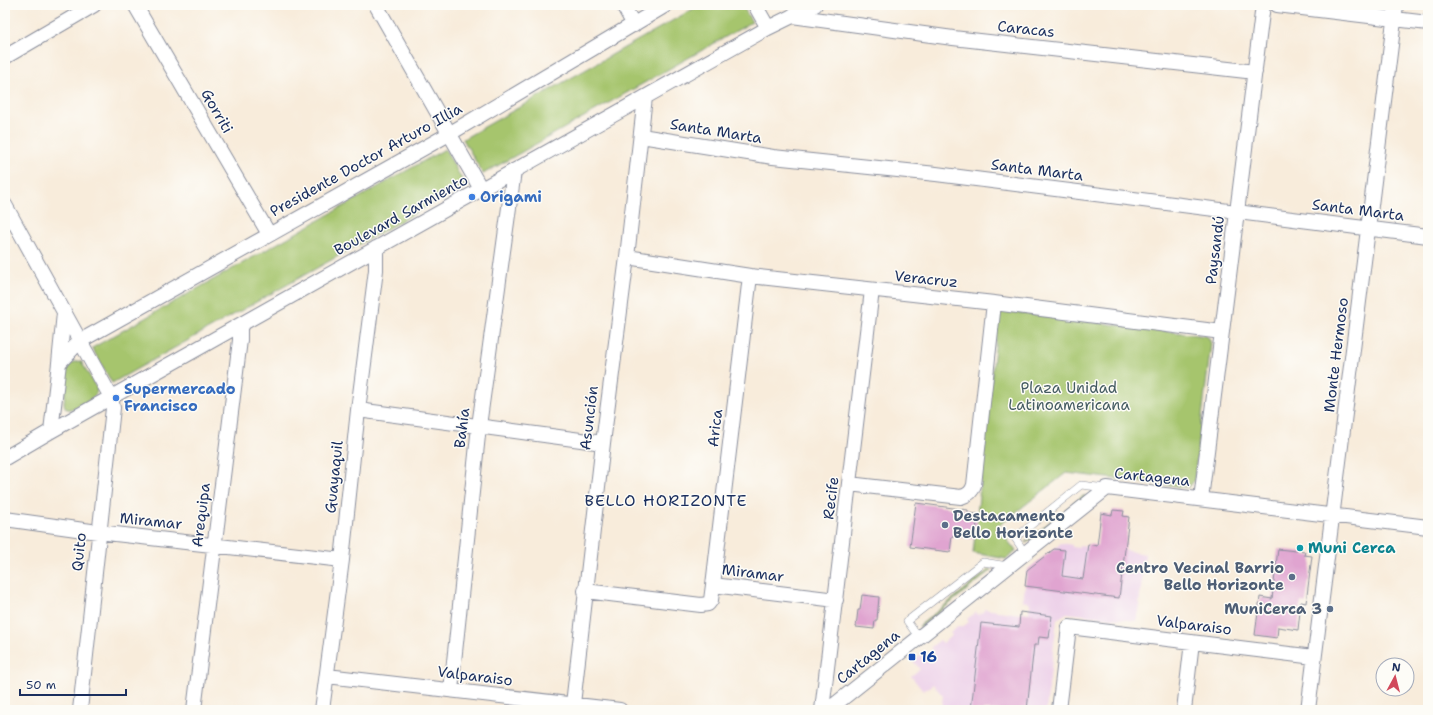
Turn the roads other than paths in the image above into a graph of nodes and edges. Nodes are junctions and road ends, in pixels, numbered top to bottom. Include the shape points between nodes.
1 (94, 5) edge
2 (135, 5) edge
3 (376, 5) edge
4 (623, 5) edge
5 (666, 5) edge
6 (755, 5) edge
7 (814, 5) edge
8 (1263, 5) edge
9 (1277, 5) edge
10 (1395, 12) edge
11 (792, 16) junction
12 (1428, 23) edge
13 (634, 25) junction
14 (768, 28) junction
15 (5, 57) edge
16 (1255, 72) junction
17 (645, 97) junction
18 (449, 134) junction
19 (642, 136) junction
20 (514, 171) junction
21 (481, 189) junction
22 (5, 205) edge
23 (1237, 212) junction
24 (1369, 228) junction
25 (270, 234) junction
26 (1428, 236) edge
27 (376, 248) junction
28 (628, 257) junction
29 (750, 276) junction
30 (872, 290) junction
31 (994, 303) junction
32 (64, 312) junction
33 (240, 325) junction
34 (1222, 332) junction
35 (80, 341) junction
36 (59, 362) junction
37 (111, 397) junction
38 (358, 410) junction
39 (479, 426) junction
40 (51, 431) junction
41 (603, 443) junction
42 (5, 458) edge
43 (850, 484) junction
44 (1201, 499) junction
45 (1333, 515) junction
46 (5, 519) edge
47 (1428, 527) edge
48 (98, 532) junction
49 (215, 545) junction
50 (342, 560) junction
51 (1009, 566) junction
52 (713, 585) junction
53 (585, 591) junction
54 (836, 600) junction
55 (919, 638) junction
56 (1192, 642) junction
57 (1314, 657) junction
58 (327, 676) junction
59 (451, 690) junction
60 (573, 704) junction
61 (80, 710) edge
62 (194, 710) edge
63 (322, 710) edge
64 (620, 710) edge
65 (822, 710) edge
66 (828, 710) edge
67 (1059, 710) edge
68 (1184, 710) edge
69 (1308, 710) edge

1 - 15 street
2 - 25 street, Gorriti
3 - 18 street
4 - 13 street
5 - 13 street, Presidente Doctor Arturo Illia
6 - 14 street
7 - 11 street, Boulevard Sarmiento
8 - 16 street, Paysandú
9 - 10 street
10 - 12 street
10 - 24 street, Monte Hermoso
11 - 14 street, Boulevard Sarmiento
11 - 16 street, Caracas via 953,38
13 - 18 street, Presidente Doctor Arturo Illia
14 - 17 street, Boulevard Sarmiento
16 - 23 street, Paysandú
17 - 19 street, Asunción
17 - 20 street, Boulevard Sarmiento
18 - 21 street
18 - 25 street, Presidente Doctor Arturo Illia
19 - 23 street, Santa Marta via 773,157 943,175
19 - 28 street, Asunción
20 - 21 street, Boulevard Sarmiento
20 - 39 street, Bahía
21 - 27 street, Boulevard Sarmiento
22 - 32 street
23 - 24 street, Santa Marta
23 - 34 street, Paysandú
24 - 26 street, Santa Marta
24 - 45 street, Monte Hermoso
25 - 35 street, Presidente Doctor Arturo Illia
27 - 33 street, Boulevard Sarmiento
27 - 38 street, Guayaquil via 376,270
28 - 29 street, Veracruz
28 - 41 street, Asunción
29 - 30 street, Veracruz
29 - 52 street, Arica
30 - 31 street, Veracruz
30 - 43 street, Recife
31 - 34 street, Veracruz
31 - 43 street via 972,491 961,498
32 - 35 street
32 - 36 street
33 - 37 street, Boulevard Sarmiento
33 - 49 street, Arequipa
34 - 44 street, Paysandú
35 - 36 street, Presidente Doctor Arturo Illia
35 - 37 street
36 - 40 street
37 - 40 street, Boulevard Sarmiento
37 - 48 street, Quito via 113,408
38 - 39 street
38 - 50 street, Guayaquil
39 - 41 street
39 - 59 street, Bahía
40 - 42 street, Boulevard Sarmiento
41 - 53 street, Asunción
43 - 54 street, Recife
44 - 45 street, Cartagena
44 - 51 street, Cartagena via 1107,488
45 - 47 street, Cartagena
45 - 57 street, Monte Hermoso
46 - 48 street, Miramar
48 - 49 street, Miramar
48 - 61 street, Quito
49 - 50 street, Miramar
49 - 62 street, Arequipa
50 - 58 street, Guayaquil
51 - 55 street, Cartagena
51 - 55 lane via 983,562 907,621
52 - 53 street, Miramar via 708,604 701,605
52 - 54 street, Miramar
53 - 60 street, Asunción
54 - 65 street, Recife
55 - 66 street, Cartagena
56 - 57 street, Valparaiso
56 - 67 street, Valparaiso via 1069,627
56 - 68 street
57 - 69 street, Monte Hermoso
58 - 59 street, Valparaiso
58 - 63 street, Guayaquil
59 - 60 street, Valparaiso
60 - 64 street, Valparaiso

